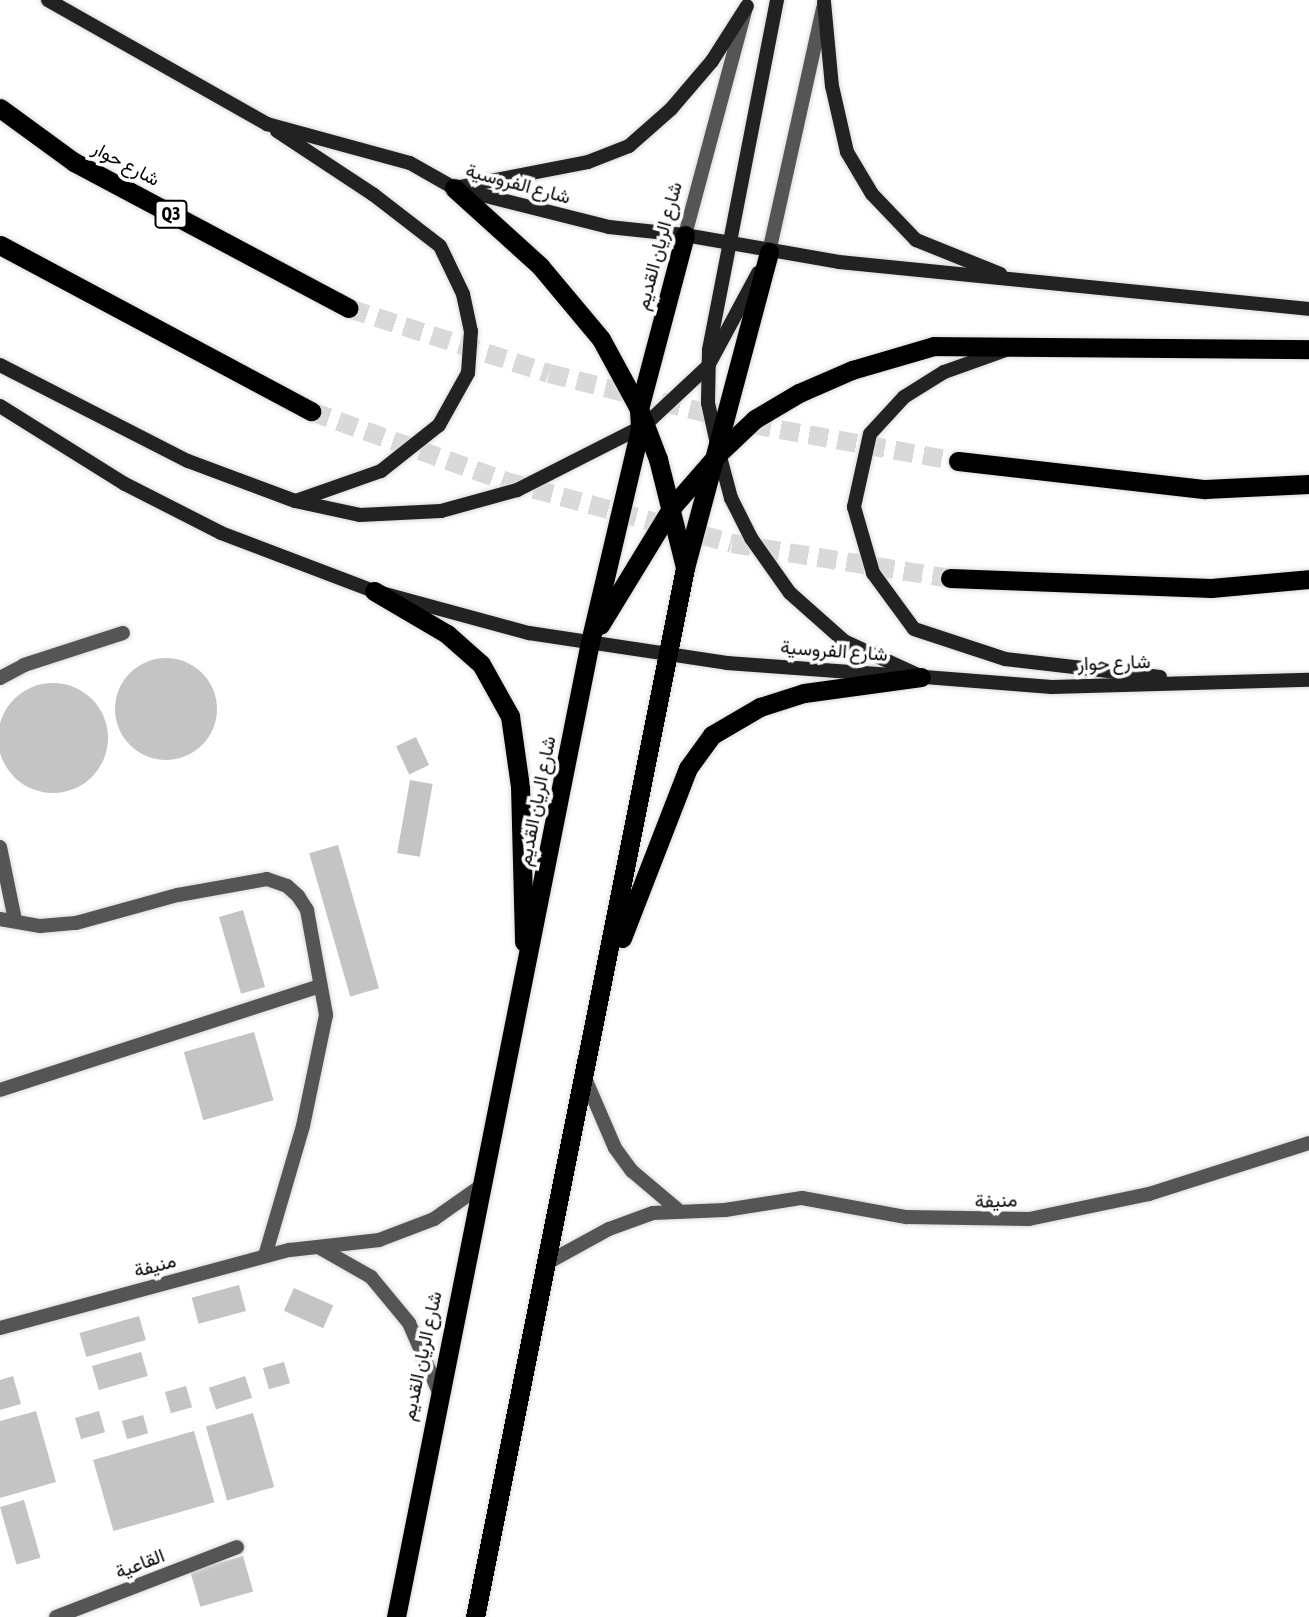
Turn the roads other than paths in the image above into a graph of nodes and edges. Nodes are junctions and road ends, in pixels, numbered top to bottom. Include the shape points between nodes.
1 (48, 0) edge
2 (777, 0) edge
3 (824, 1) edge
4 (747, 3) edge
5 (0, 108) edge
6 (267, 124) junction
7 (454, 188) junction
8 (685, 235) junction
9 (729, 244) junction
10 (0, 245) edge
11 (769, 252) junction
12 (1018, 281) junction
13 (349, 308) tunnel mouth
14 (1309, 309) edge
15 (1020, 345) junction
16 (1309, 349) edge
17 (0, 365) edge
18 (708, 366) junction
19 (0, 406) edge
20 (312, 411) tunnel mouth
21 (641, 421) junction
22 (719, 453) junction
23 (958, 461) tunnel mouth
24 (1309, 484) edge
25 (295, 501) junction
26 (672, 508) junction
27 (685, 568) junction
28 (950, 578) tunnel mouth
29 (1309, 579) edge
30 (374, 591) junction
31 (123, 633) dead end
32 (590, 642) junction
33 (670, 655) junction
34 (921, 677) junction
35 (0, 678) edge
36 (1309, 680) edge
37 (1216, 683) junction
38 (0, 848) edge
39 (0, 919) edge
40 (15, 920) junction
41 (525, 978) junction
42 (320, 986) junction
43 (602, 991) junction
44 (583, 1073) junction
45 (0, 1090) edge
46 (1309, 1143) edge
47 (481, 1186) junction
48 (677, 1209) junction
49 (320, 1248) junction
50 (265, 1256) junction
51 (545, 1264) junction
52 (0, 1328) edge
53 (438, 1390) junction
54 (237, 1546) dead end
55 (57, 1617) edge
56 (396, 1617) edge
57 (475, 1617) edge

1 - 6 main road, شارع الفروسية
2 - 9 main road
3 - 11 street
3 - 12 main road via 832,86 847,152 872,194 916,240
4 - 7 main road via 712,61 671,109 629,146 587,162
4 - 8 street, شارع الريان القديم
5 - 13 highway, شارع حوار / Q3 via 74,162
6 - 7 main road, شارع الفروسية via 410,163
6 - 25 main road via 384,201 440,246 463,294 471,331 468,373 439,425 380,471
7 - 8 main road, شارع الفروسية via 609,227
7 - 21 highway via 540,266 573,304 601,339
8 - 9 main road, شارع الفروسية
8 - 21 highway, شارع الريان القديم
9 - 11 main road, شارع الفروسية
9 - 18 main road
10 - 20 highway
11 - 12 main road, شارع الفروسية
11 - 18 main road
11 - 22 highway
12 - 14 main road
15 - 16 highway
15 - 22 highway via 934,346 852,370 755,419
15 - 37 main road via 944,373 904,397 870,434 854,507 873,573 914,629 1005,659
17 - 25 main road via 188,461
18 - 21 main road
18 - 22 main road via 708,403
19 - 30 main road, شارع الفروسية via 125,484 221,533
21 - 25 main road via 517,490 440,511 359,515
21 - 26 highway
21 - 32 highway, شارع الريان القديم
22 - 26 highway
22 - 27 highway
22 - 34 main road via 731,498 751,538 790,593 844,641
23 - 24 highway via 1205,489
26 - 27 highway
26 - 32 highway
27 - 33 highway
28 - 29 highway via 1211,588
30 - 32 main road, شارع الفروسية via 528,633
30 - 41 highway via 447,634 481,664 510,716 519,774
31 - 35 street via 24,665
32 - 33 main road, شارع الفروسية
32 - 41 highway, شارع الريان القديم
33 - 34 main road, شارع الفروسية
33 - 43 highway
34 - 37 main road, شارع حوار via 1052,687
34 - 43 highway via 804,693 760,707 712,735 688,768
36 - 37 main road, شارع حوار
38 - 40 street
39 - 40 street
40 - 42 street via 40,926 76,923 178,895 267,879 287,886 307,910
41 - 47 highway, شارع الريان القديم
42 - 45 street
42 - 50 street via 326,1015 303,1126
43 - 44 highway
44 - 48 street via 615,1148 632,1171
44 - 51 highway
46 - 48 street, منيفة via 1149,1194 1028,1219 906,1217 802,1198 725,1210
47 - 49 street, منيفة via 434,1219 379,1240
47 - 53 highway, شارع الريان القديم
48 - 51 street, منيفة via 620,1224
49 - 50 street, منيفة
49 - 53 street via 371,1277 409,1323
50 - 52 street, منيفة
51 - 57 highway
53 - 56 highway, شارع الريان القديم
54 - 55 street, القاعية

